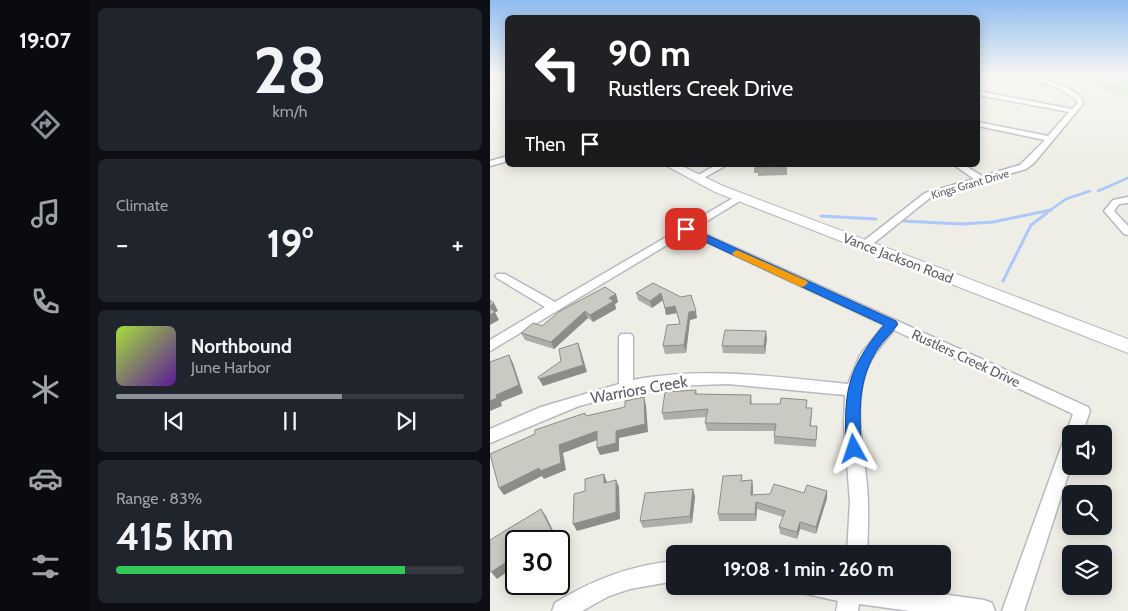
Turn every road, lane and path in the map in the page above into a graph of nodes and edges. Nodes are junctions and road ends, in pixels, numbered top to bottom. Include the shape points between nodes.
1 (1034, 104) edge
2 (1080, 104) edge
3 (1074, 111) junction
4 (980, 124) edge
5 (1050, 139) junction
6 (505, 159) edge
7 (490, 164) edge
8 (674, 167) edge
9 (719, 167) edge
10 (961, 167) edge
11 (697, 178) junction
12 (982, 180) junction
13 (740, 197) junction
14 (1128, 200) edge
15 (686, 229) junction
16 (1128, 232) edge
17 (866, 245) junction
18 (501, 276) dead end
19 (554, 307) junction
20 (892, 324) junction
21 (626, 337) dead end
22 (490, 346) edge
23 (1128, 346) edge
24 (626, 388) junction
25 (854, 390) junction
26 (1077, 425) edge
27 (490, 436) edge
28 (1062, 468) edge
29 (857, 545) edge
30 (666, 572) edge
31 (850, 596) edge
32 (562, 611) edge
33 (984, 611) edge
34 (1013, 611) edge

1 - 3 street
2 - 3 street
3 - 5 street, Kings Grant Drive
4 - 5 street
5 - 12 street, Kings Grant Drive via 1024,167
6 - 7 street
8 - 11 main road, Vance Jackson Road
9 - 11 street
10 - 12 street
11 - 13 main road, Vance Jackson Road
12 - 17 street, Kings Grant Drive via 928,195
13 - 15 street
13 - 17 main road, Vance Jackson Road
14 - 16 street via 1116,202 1109,211
15 - 19 street
15 - 20 street, Rustlers Creek Drive
17 - 23 main road, Vance Jackson Road
18 - 19 street
19 - 22 street
20 - 25 street via 869,351
20 - 26 street, Rustlers Creek Drive via 1082,411
21 - 24 street
24 - 25 street, Warriors Creek via 692,379 728,378
24 - 27 street, Warriors Creek via 557,407
25 - 29 street via 852,432 858,484
28 - 34 street
30 - 32 street via 645,574 606,586
31 - 33 street

